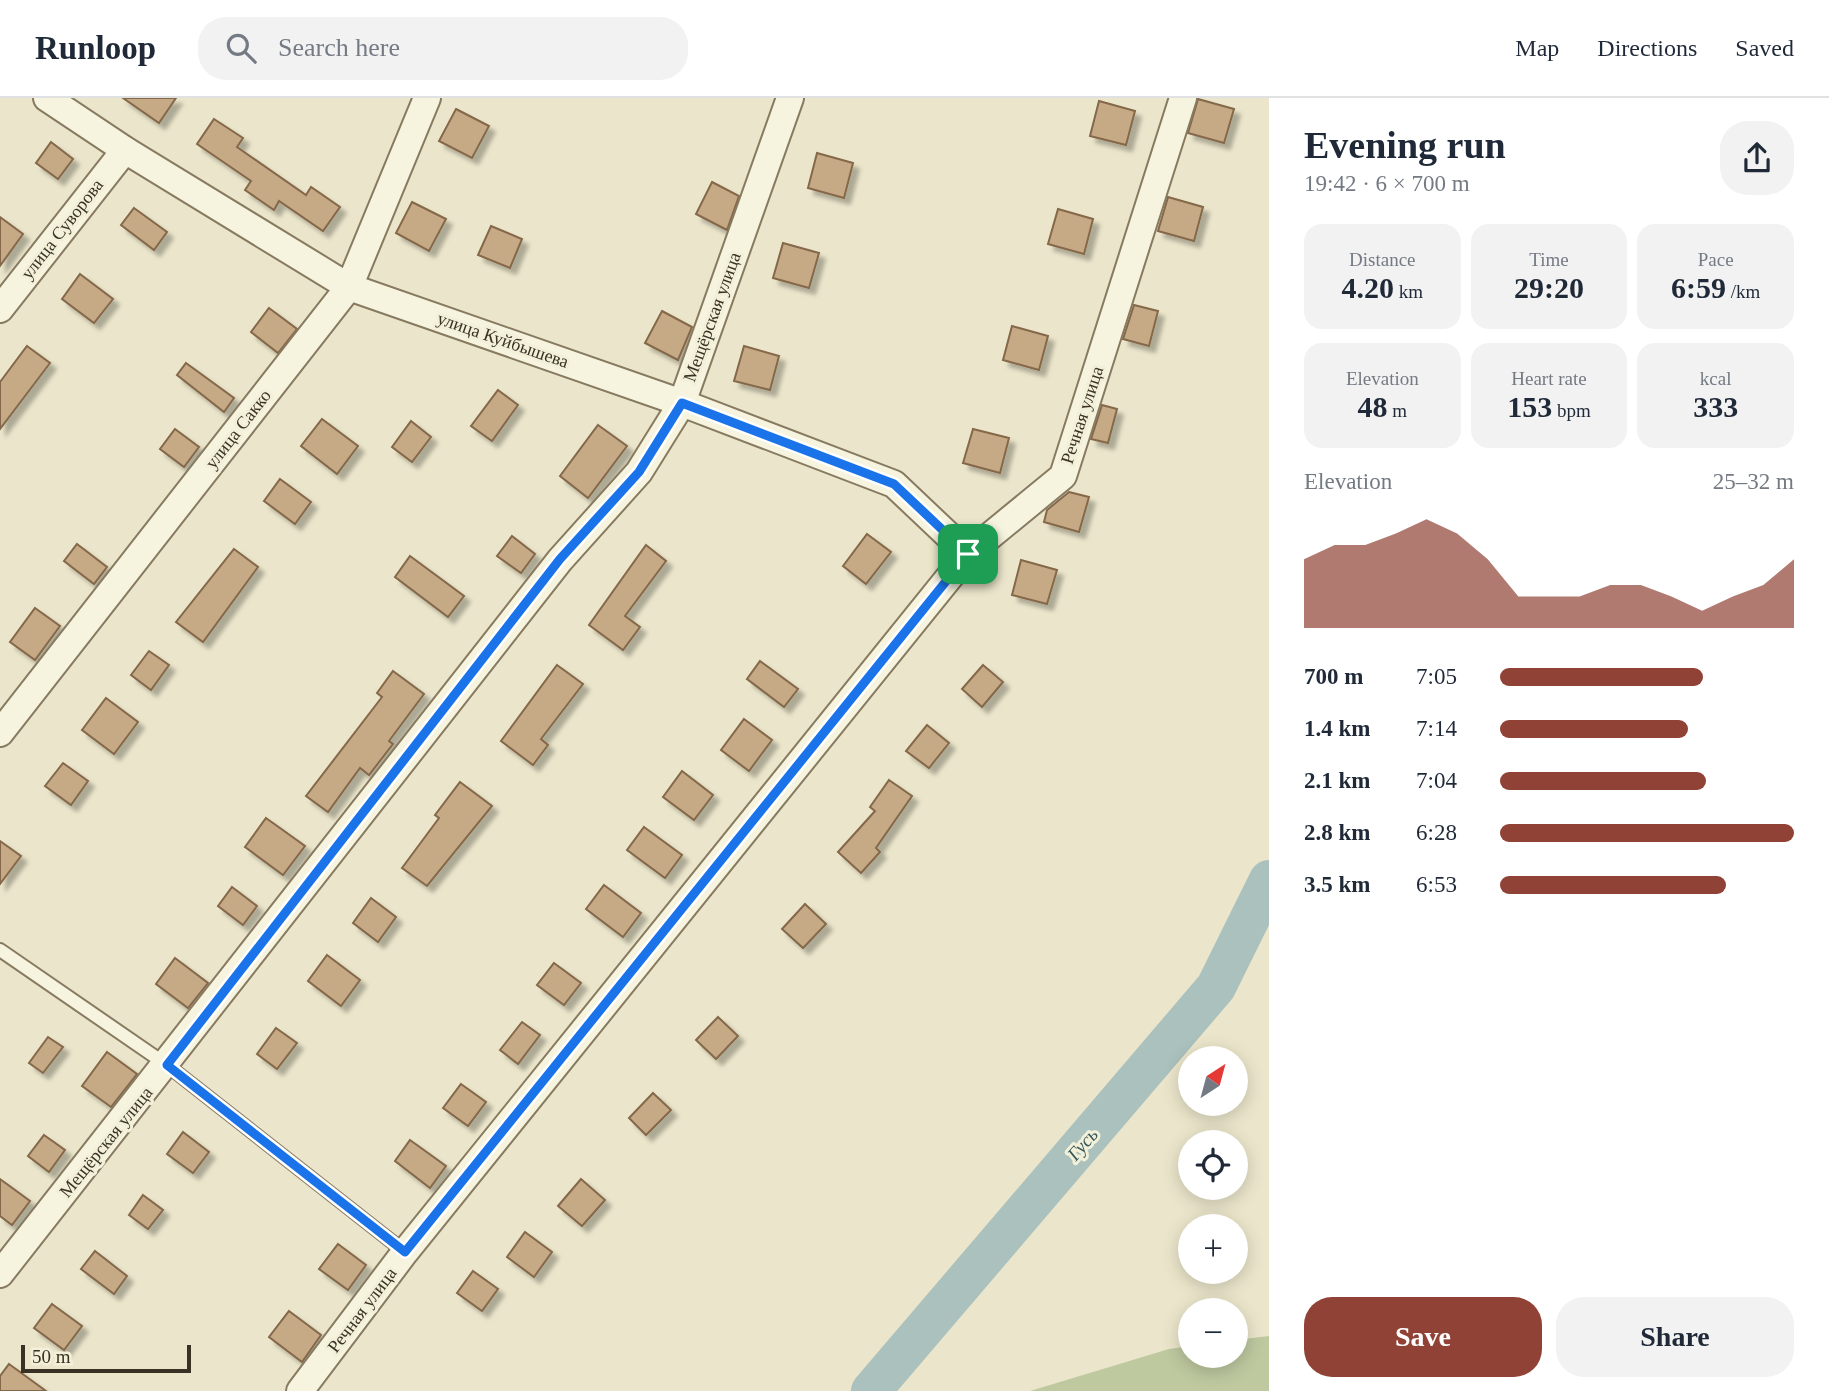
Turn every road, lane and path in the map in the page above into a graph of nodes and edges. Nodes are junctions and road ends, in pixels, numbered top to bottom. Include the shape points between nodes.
1 (47, 98) edge
2 (427, 98) edge
3 (790, 98) edge
4 (1183, 98) edge
5 (125, 150) junction
6 (349, 286) junction
7 (0, 309) edge
8 (682, 403) junction
9 (968, 554) junction
10 (0, 733) edge
11 (0, 950) edge
12 (167, 1065) junction
13 (405, 1252) junction
14 (0, 1274) edge
15 (300, 1391) edge

1 - 5 street, улица Куйбышева
2 - 6 street, улица Сакко
3 - 8 street, Мещёрская улица
4 - 9 street, Речная улица via 1063,476
5 - 6 street, улица Куйбышева
5 - 7 street, улица Суворова
6 - 8 street, улица Куйбышева
6 - 10 street, улица Сакко
8 - 9 street, улица Куйбышева via 894,484
8 - 12 street, Мещёрская улица via 639,472 560,559
9 - 13 street, Речная улица
11 - 12 lane
12 - 13 lane
12 - 14 street, Мещёрская улица
13 - 15 street, Речная улица

